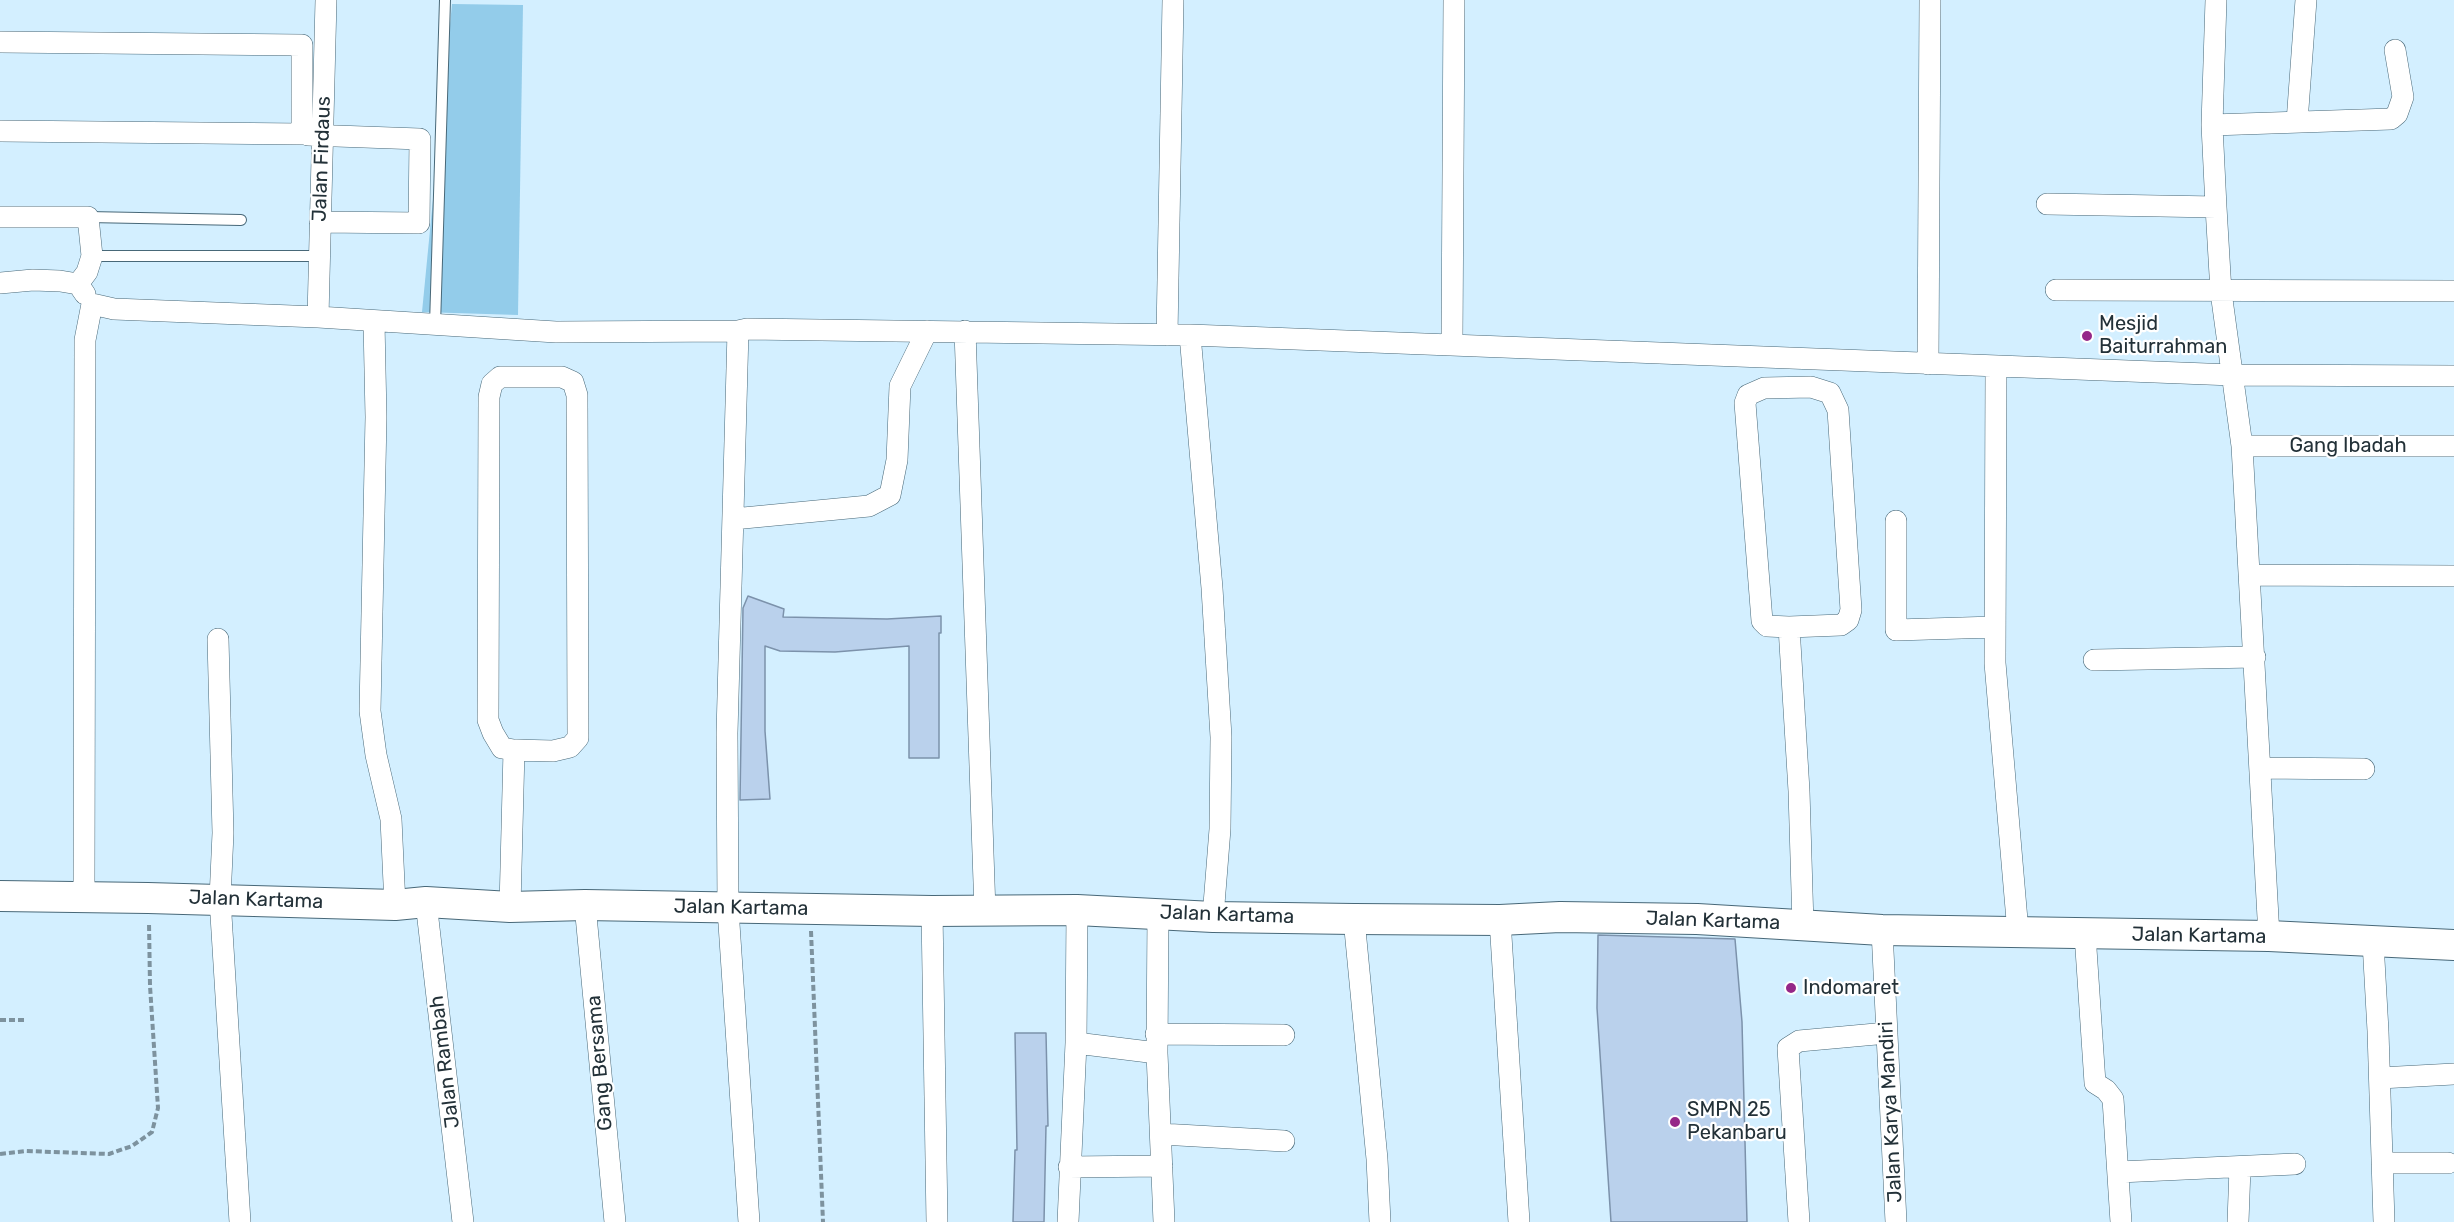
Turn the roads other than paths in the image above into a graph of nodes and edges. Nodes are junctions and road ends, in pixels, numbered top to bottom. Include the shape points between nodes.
1 (326, 0) edge
2 (445, 0) edge
3 (1173, 0) edge
4 (1454, 0) edge
5 (1930, 0) edge
6 (2216, 0) edge
7 (2306, 0) edge
8 (0, 42) edge
9 (2395, 50) dead end
10 (2297, 122) junction
11 (2212, 125) junction
12 (0, 131) edge
13 (302, 134) junction
14 (323, 135) junction
15 (2047, 204) dead end
16 (2216, 207) junction
17 (0, 217) edge
18 (88, 217) junction
19 (241, 220) dead end
20 (320, 222) junction
21 (92, 255) junction
22 (319, 256) junction
23 (0, 283) edge
24 (78, 284) junction
25 (2056, 290) dead end
26 (2454, 291) edge
27 (2221, 292) junction
28 (92, 304) junction
29 (318, 317) junction
30 (374, 322) junction
31 (435, 325) junction
32 (927, 331) junction
33 (738, 332) junction
34 (965, 332) junction
35 (1167, 335) junction
36 (1190, 335) junction
37 (1452, 344) junction
38 (1928, 364) junction
39 (1996, 367) junction
40 (2233, 375) junction
41 (2454, 376) edge
42 (2242, 446) junction
43 (2454, 446) edge
44 (734, 519) junction
45 (1896, 521) dead end
46 (2248, 575) junction
47 (2454, 576) edge
48 (1789, 627) junction
49 (1995, 627) junction
50 (218, 639) dead end
51 (2255, 657) junction
52 (2094, 660) dead end
53 (514, 750) junction
54 (2260, 768) junction
55 (2364, 770) dead end
56 (0, 896) edge
57 (84, 896) junction
58 (220, 899) junction
59 (426, 902) junction
60 (395, 904) junction
61 (585, 905) junction
62 (510, 907) junction
63 (728, 909) junction
64 (985, 910) junction
65 (1077, 910) junction
66 (932, 911) junction
67 (1158, 913) junction
68 (1214, 917) junction
69 (1354, 918) junction
70 (1500, 920) junction
71 (1803, 925) junction
72 (1882, 930) junction
73 (2018, 932) junction
74 (2085, 934) junction
75 (2269, 936) junction
76 (2373, 942) junction
77 (2454, 945) edge
78 (1887, 1033) junction
79 (1284, 1035) dead end
80 (1076, 1043) junction
81 (1157, 1043) junction
82 (2454, 1074) edge
83 (2380, 1078) junction
84 (1161, 1134) junction
85 (1284, 1141) dead end
86 (2382, 1163) junction
87 (2448, 1163) dead end
88 (2295, 1164) dead end
89 (1162, 1166) junction
90 (1069, 1167) junction
91 (2240, 1168) junction
92 (2119, 1172) junction
93 (240, 1222) edge
94 (463, 1222) edge
95 (615, 1222) edge
96 (749, 1222) edge
97 (937, 1222) edge
98 (1068, 1222) edge
99 (1164, 1222) edge
100 (1380, 1222) edge
101 (1519, 1222) edge
102 (1799, 1222) edge
103 (1896, 1222) edge
104 (2121, 1222) edge
105 (2238, 1222) edge
106 (2384, 1222) edge

1 - 14 street, Jalan Firdaus
2 - 31 lane
3 - 35 street
4 - 37 street
5 - 38 street
6 - 11 street
7 - 10 street
8 - 13 street via 302,45
9 - 10 street via 2403,97 2397,114 2391,118
10 - 11 street
11 - 16 street
12 - 13 street
13 - 14 street
14 - 20 street, Jalan Firdaus
14 - 20 street via 420,139 419,223
15 - 16 street
16 - 27 street
17 - 18 street
18 - 19 lane
18 - 21 street
20 - 22 street, Jalan Firdaus
21 - 22 lane
21 - 24 street
22 - 29 street, Jalan Firdaus
23 - 24 street via 33,280
24 - 28 street
25 - 27 street
26 - 27 street
27 - 40 street
28 - 29 street via 114,309
28 - 57 street via 85,340
29 - 30 street
30 - 31 street
30 - 60 street via 370,711 391,819
31 - 33 street via 556,332
32 - 33 street
32 - 34 street
32 - 44 street via 900,386 897,460 890,495 869,506
33 - 44 street
34 - 35 street
34 - 64 street
35 - 36 street
36 - 37 street
36 - 68 street via 1221,737
37 - 38 street
38 - 39 street
39 - 40 street
39 - 49 street
40 - 41 street
40 - 42 street
42 - 43 street, Gang Ibadah
42 - 46 street
44 - 63 street via 727,733
45 - 49 street via 1896,630
46 - 47 street
46 - 51 street
48 - 48 street via 1767,626 1762,621 1744,403 1748,395 1764,388 1811,387 1830,393 1838,410 1851,610 1848,620 1841,624
48 - 71 street
49 - 73 street
50 - 58 street via 224,833
51 - 52 street
51 - 54 street
53 - 53 street via 502,748 488,720 489,397 492,384 500,377 562,377 573,382 577,395 578,738 570,747 553,751
53 - 62 street
54 - 55 street
54 - 75 street
56 - 57 main road, Jalan Kartama
57 - 58 main road, Jalan Kartama
58 - 60 main road, Jalan Kartama
58 - 93 street
59 - 60 main road, Jalan Kartama
59 - 62 main road, Jalan Kartama
59 - 94 street, Jalan Rambah
61 - 62 main road, Jalan Kartama
61 - 63 main road, Jalan Kartama
61 - 95 street, Gang Bersama
63 - 66 main road, Jalan Kartama
63 - 96 street
64 - 65 main road, Jalan Kartama
64 - 66 main road, Jalan Kartama
65 - 67 main road, Jalan Kartama
65 - 80 street
66 - 97 street
67 - 68 main road, Jalan Kartama
67 - 81 street
68 - 69 main road, Jalan Kartama
69 - 70 main road, Jalan Kartama
69 - 100 street
70 - 71 main road, Jalan Kartama via 1571,917
70 - 101 street
71 - 72 main road, Jalan Kartama
72 - 73 main road, Jalan Kartama
72 - 78 street, Jalan Karya Mandiri
73 - 74 main road, Jalan Kartama
74 - 75 main road, Jalan Kartama
74 - 92 street via 2095,1083 2113,1099
75 - 76 main road, Jalan Kartama
76 - 77 main road, Jalan Kartama
76 - 83 street
78 - 102 street via 1799,1041 1788,1048
78 - 103 street, Jalan Karya Mandiri
79 - 81 street
80 - 81 street
80 - 90 street
81 - 84 street
82 - 83 street
83 - 86 street
84 - 85 street
84 - 89 street
86 - 87 street
86 - 106 street
88 - 91 street
89 - 90 street
89 - 99 street
90 - 98 street
91 - 92 street
91 - 105 street
92 - 104 street

